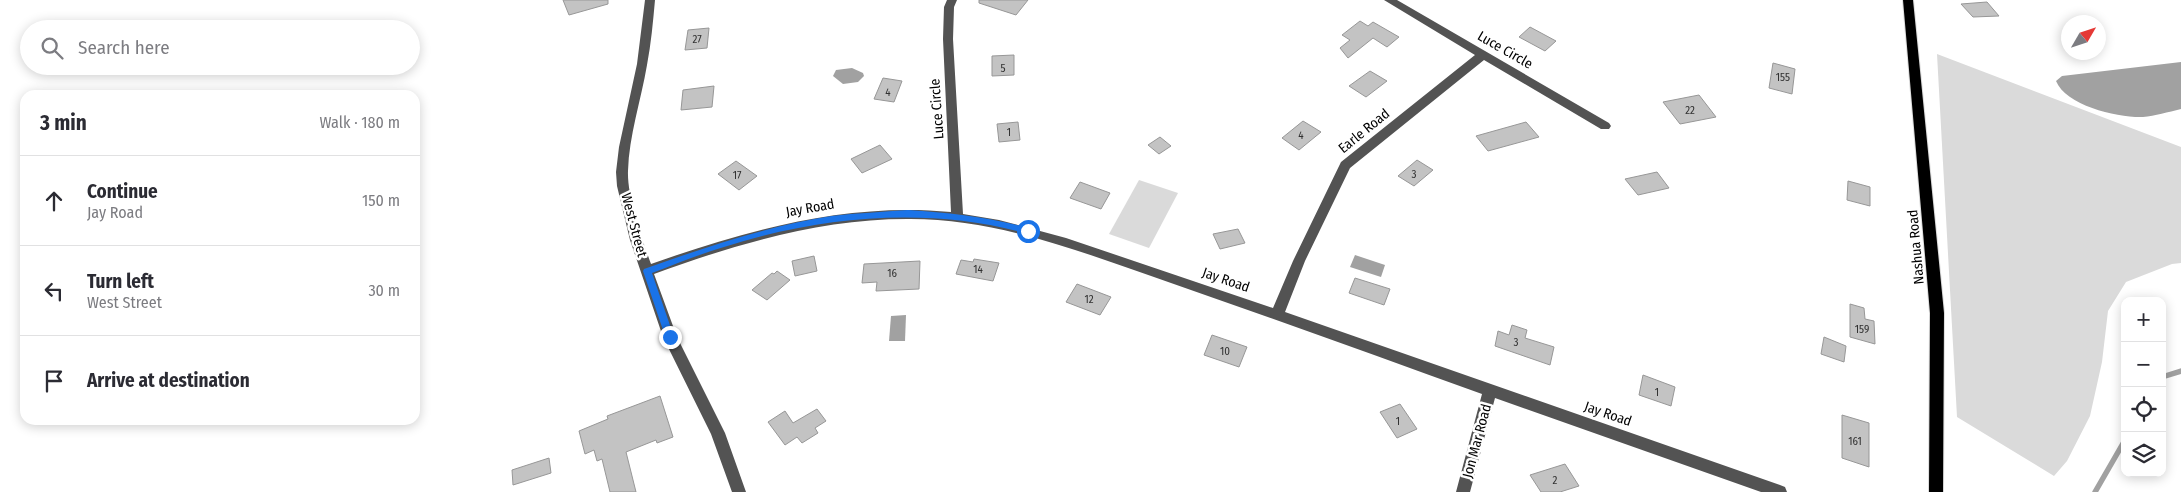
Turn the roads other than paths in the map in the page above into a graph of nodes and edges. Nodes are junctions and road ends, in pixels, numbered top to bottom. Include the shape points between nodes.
1 (650, 0) edge
2 (952, 0) edge
3 (1389, 0) edge
4 (1908, 0) edge
5 (1483, 55) junction
6 (1605, 126) dead end
7 (957, 217) junction
8 (647, 271) junction
9 (1277, 315) junction
10 (1490, 390) junction
11 (739, 492) edge
12 (1463, 492) edge
13 (1780, 492) edge
14 (1936, 492) edge

1 - 8 street, West Street via 622,172 636,240
2 - 7 street, Luce Circle via 948,39
3 - 5 street, Luce Circle
4 - 14 main road, Nashua Road via 1937,313
5 - 6 street, Luce Circle
5 - 9 street, Earle Road via 1345,165
7 - 8 street, Jay Road via 908,214 808,224 723,244
7 - 9 street, Jay Road via 997,222 1078,246
8 - 11 street, West Street via 670,337 718,433
9 - 10 street, Jay Road
10 - 12 street, Jon Mar Road
10 - 13 street, Jay Road

